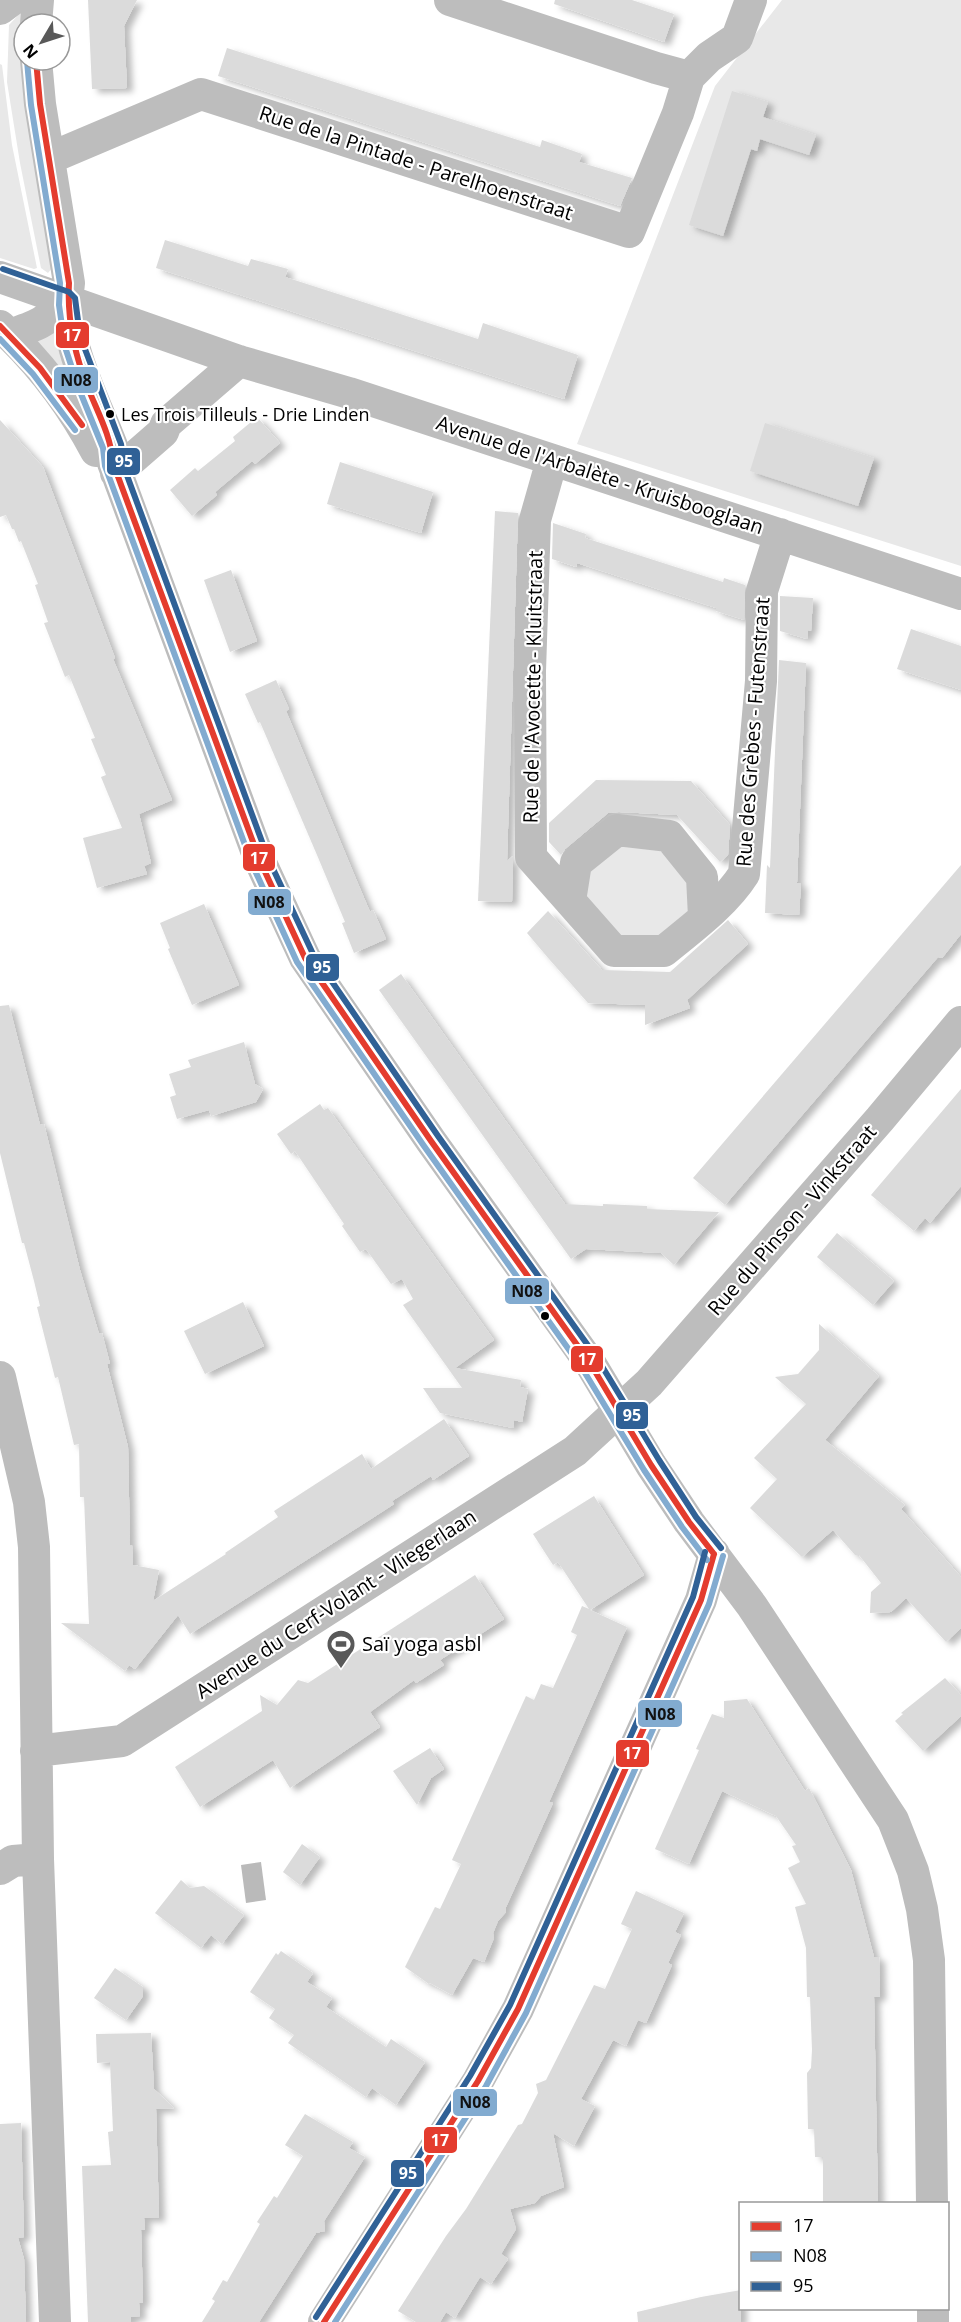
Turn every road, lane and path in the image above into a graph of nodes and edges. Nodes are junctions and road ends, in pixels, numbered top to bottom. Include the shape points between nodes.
1 (12, 0) edge
2 (450, 0) edge
3 (751, 0) edge
4 (0, 9) edge
5 (37, 72) edge
6 (689, 77) junction
7 (50, 158) junction
8 (7, 285) edge
9 (66, 300) junction
10 (5, 330) edge
11 (239, 361) junction
12 (552, 460) junction
13 (114, 468) junction
14 (780, 534) junction
15 (961, 594) edge
16 (570, 901) junction
17 (704, 917) junction
18 (961, 1022) edge
19 (0, 1377) edge
20 (618, 1413) junction
21 (714, 1554) junction
22 (36, 1751) junction
23 (38, 1859) junction
24 (0, 1869) edge
25 (932, 2202) edge
26 (55, 2322) edge
27 (324, 2322) edge

1 - 4 street
2 - 6 street
3 - 6 street via 737,38
5 - 7 street
6 - 7 street, Rue de la Pintade - Parelhoenstraat via 629,232 201,94
7 - 9 street via 69,283
8 - 9 street, Avenue de l'Arbalète - Kruisbooglaan
9 - 10 street via 54,315 35,326
9 - 11 street, Avenue de l'Arbalète - Kruisbooglaan
9 - 13 street via 71,338 112,446
10 - 13 street via 78,417 97,453
11 - 12 street, Avenue de l'Arbalète - Kruisbooglaan
11 - 13 street via 166,424 163,432
12 - 14 street, Avenue de l'Arbalète - Kruisbooglaan
12 - 16 street, Rue de l'Avocette - Kluitstraat via 535,520 530,670 531,856
13 - 20 street via 260,861 305,958 590,1363
14 - 15 street, Avenue de l'Arbalète - Kruisbooglaan
14 - 17 street, Rue des Grèbes - Futenstraat via 762,591 761,681 744,874
16 - 17 street via 614,951 664,951
16 - 17 street via 576,863 617,830 669,836 702,877
18 - 20 street, Rue du Pinson - Vinkstraat via 649,1383
19 - 22 street via 29,1502 34,1547
20 - 21 street
20 - 22 street, Avenue du Cerf-Volant - Vliegerlaan via 575,1451 122,1741
21 - 25 street via 893,1820 913,1871 929,1960
21 - 27 street via 701,1600 518,2009 478,2081
22 - 23 street
23 - 24 street via 13,1861
23 - 26 street

